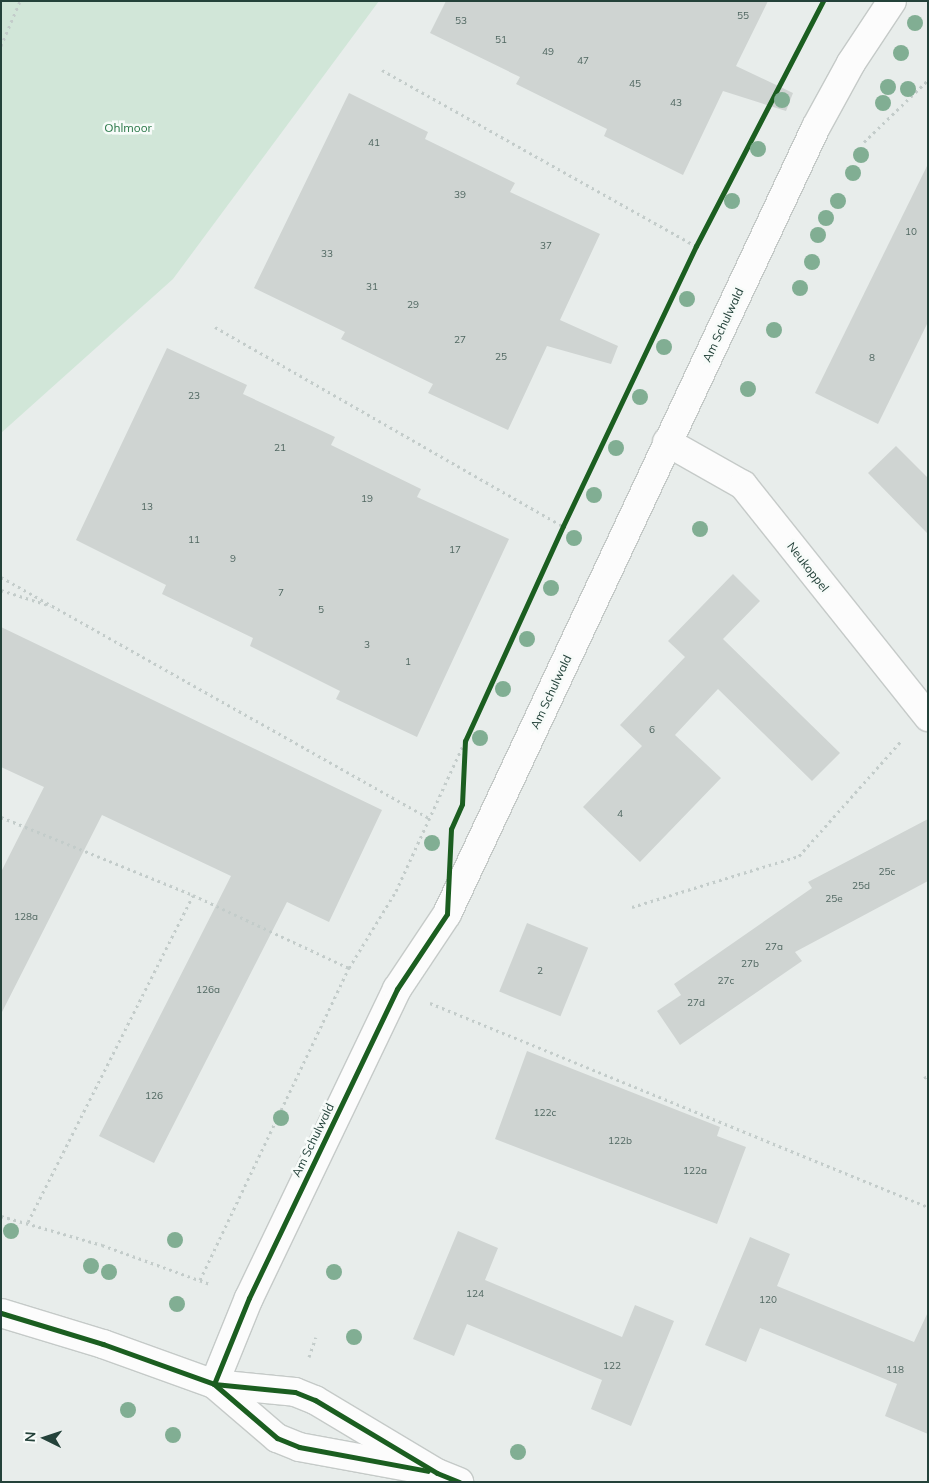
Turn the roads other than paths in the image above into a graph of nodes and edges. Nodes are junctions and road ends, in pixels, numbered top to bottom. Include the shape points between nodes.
1 (892, 1) edge
2 (667, 442) junction
3 (926, 716) edge
4 (1, 1313) edge
5 (214, 1384) junction
6 (448, 1477) edge

1 - 2 street, Am Schulwald via 816,127
2 - 3 street, Neukoppel via 743,485
2 - 5 street, Am Schulwald via 447,914 397,989 249,1298
4 - 5 street via 103,1344
5 - 6 street via 295,1392 315,1400
5 - 6 street via 276,1438

